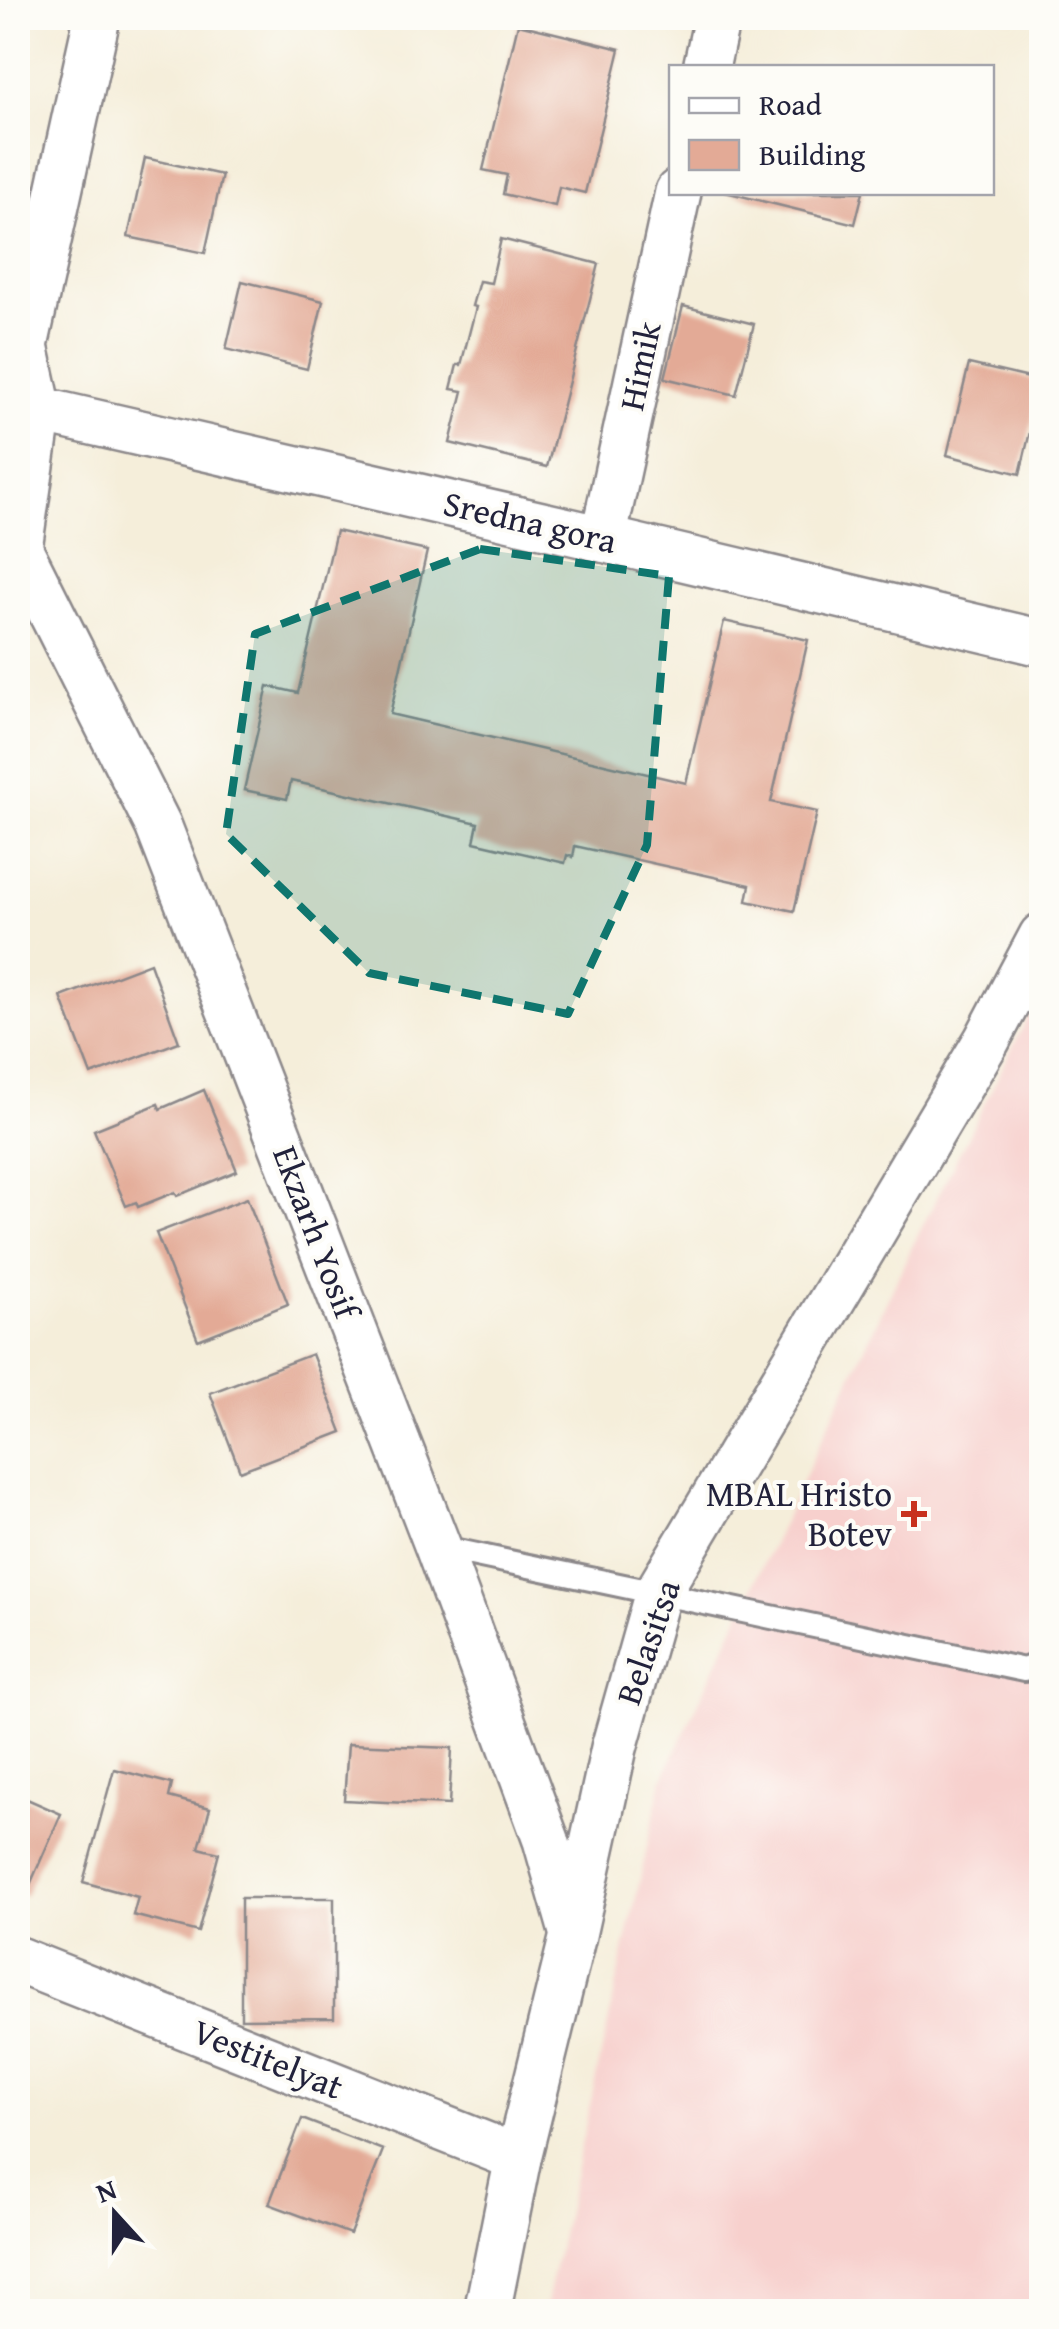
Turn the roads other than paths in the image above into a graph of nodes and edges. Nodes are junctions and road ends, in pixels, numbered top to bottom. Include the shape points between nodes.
1 (97, 18) edge
2 (717, 18) edge
3 (707, 65) edge
4 (677, 195) edge
5 (28, 407) edge
6 (602, 539) junction
7 (18, 550) edge
8 (1042, 643) edge
9 (1042, 936) edge
10 (438, 1546) junction
11 (658, 1592) junction
12 (1042, 1662) edge
13 (572, 1935) junction
14 (18, 1960) edge
15 (518, 2158) junction
16 (487, 2312) edge

1 - 5 street via 26,346
2 - 3 street
4 - 6 street, Himik
5 - 6 street, Sredna gora
5 - 7 street
6 - 8 street, Sredna gora
7 - 10 street, Ekzarh Yosif via 158,825
9 - 11 street, Belasitsa
10 - 11 lane
10 - 13 street, Ekzarh Yosif via 546,1840
11 - 12 lane via 1024,1670
11 - 13 street, Belasitsa
13 - 15 street, Belasitsa
14 - 15 street, Vestitelyat
15 - 16 street, Belasitsa

